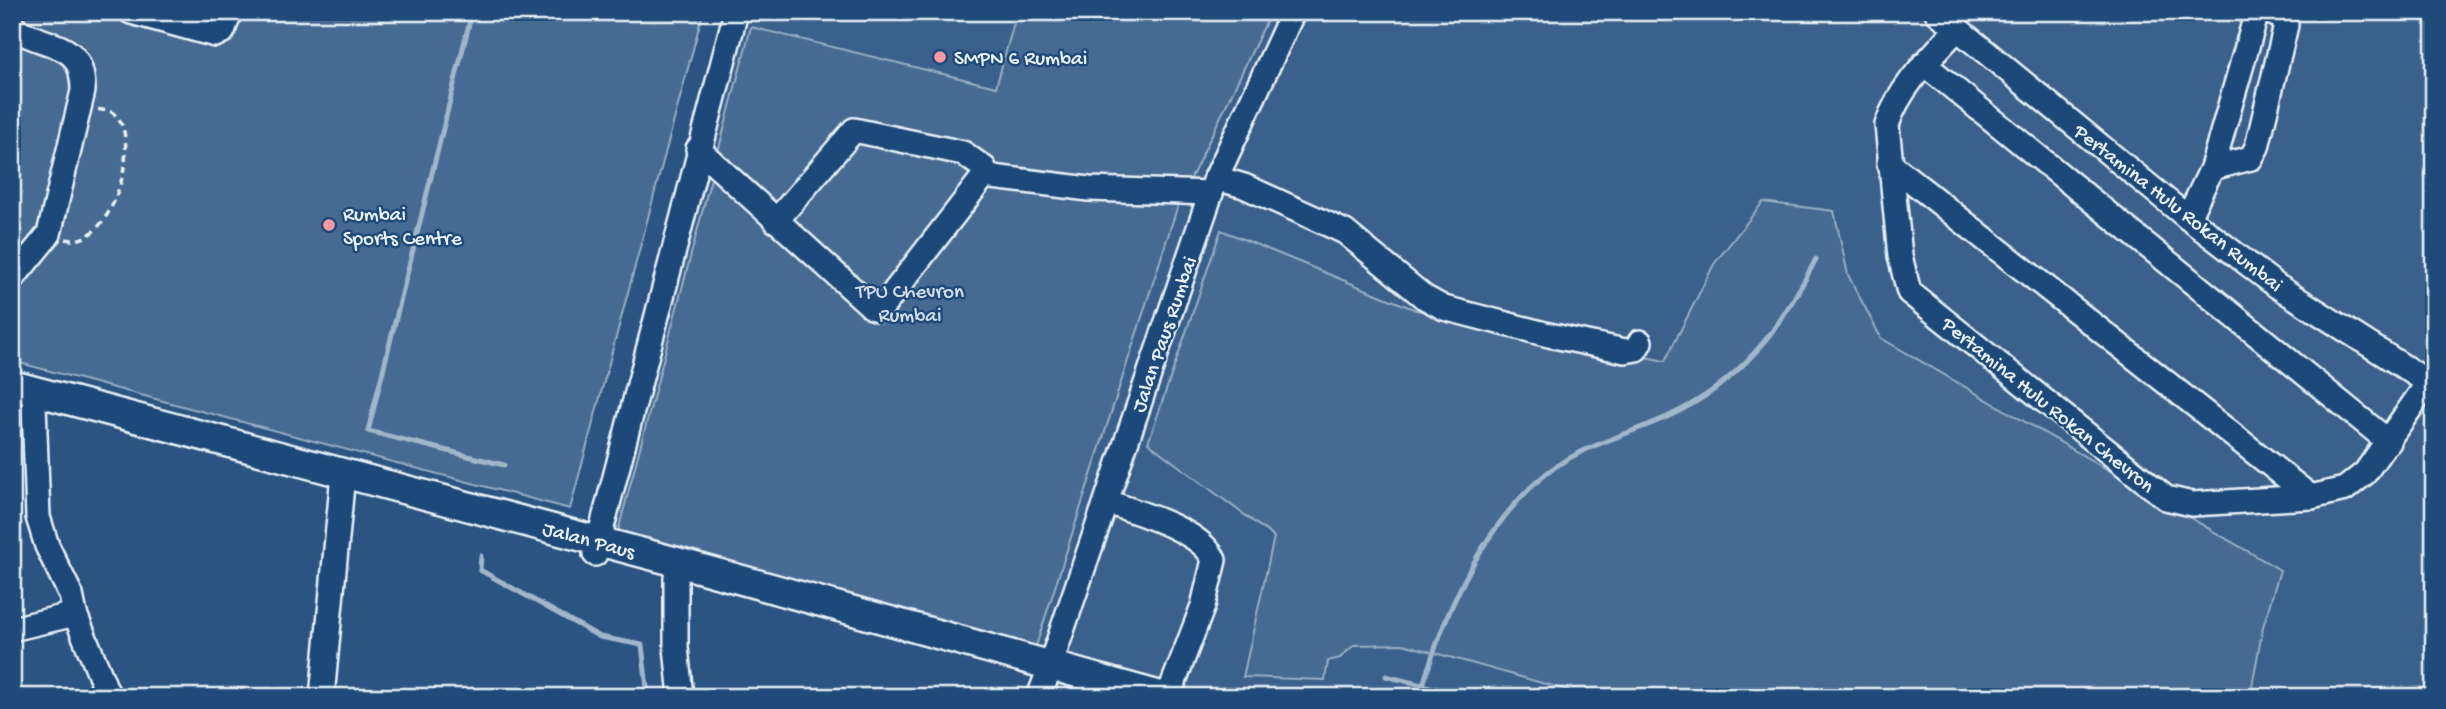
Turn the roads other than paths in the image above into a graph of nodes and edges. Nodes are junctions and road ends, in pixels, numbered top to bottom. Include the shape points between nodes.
1 (131, 12) edge
2 (230, 12) edge
3 (736, 12) edge
4 (1293, 12) edge
5 (1937, 12) edge
6 (2257, 12) edge
7 (2269, 12) edge
8 (12, 27) edge
9 (1957, 29) junction
10 (1924, 64) junction
11 (698, 149) junction
12 (1889, 163) junction
13 (2212, 168) junction
14 (984, 176) junction
15 (1214, 186) junction
16 (2188, 218) junction
17 (776, 221) junction
18 (12, 279) edge
19 (1640, 342) dead end
20 (2431, 384) edge
21 (12, 385) edge
22 (23, 402) edge
23 (2389, 442) junction
24 (342, 485) junction
25 (2311, 497) junction
26 (1107, 502) junction
27 (597, 548) junction
28 (676, 577) junction
29 (75, 614) junction
30 (12, 629) edge
31 (1045, 680) edge
32 (109, 697) edge
33 (322, 697) edge
34 (681, 697) edge
35 (1099, 697) edge
36 (1166, 697) edge

1 - 2 street via 215,35 223,31
3 - 11 street
4 - 15 street, Jalan Paus Rumbai
5 - 9 street, Pertamina Hulu Rokan Rumbai
6 - 13 street
7 - 13 street via 2284,18 2286,25 2257,146 2251,158
8 - 18 street via 77,58 83,70 82,105 49,234
9 - 10 street, Pertamina Hulu Rokan Chevron
9 - 16 street, Pertamina Hulu Rokan Rumbai
10 - 12 street, Pertamina Hulu Rokan Chevron via 1894,106 1887,125
10 - 23 street
11 - 17 street
11 - 27 street
12 - 25 street
12 - 25 street, Pertamina Hulu Rokan Chevron via 1903,278 1909,292 2166,498 2192,504
13 - 16 street
14 - 15 street via 1089,189
14 - 17 street via 984,168 963,153 854,130
14 - 17 street via 877,309
15 - 19 street via 1244,186 1345,232 1424,297 1444,307 1625,351 1636,349
15 - 26 street, Jalan Paus Rumbai
16 - 20 street, Pertamina Hulu Rokan Rumbai via 2277,286
20 - 23 street, Pertamina Hulu Rokan Chevron
21 - 27 main road, Jalan Paus
22 - 24 main road, Jalan Paus
22 - 29 street via 38,517
23 - 25 street, Pertamina Hulu Rokan Chevron via 2354,484 2332,495
24 - 27 main road, Jalan Paus
24 - 33 street
26 - 31 street, Jalan Paus Rumbai
26 - 36 street via 1195,539 1214,560 1203,606
27 - 28 main road, Jalan Paus
27 - 31 main road, Jalan Paus
28 - 31 main road, Jalan Paus
28 - 34 street
29 - 30 street
29 - 32 street
31 - 35 main road, Jalan Paus
31 - 36 main road, Jalan Paus

